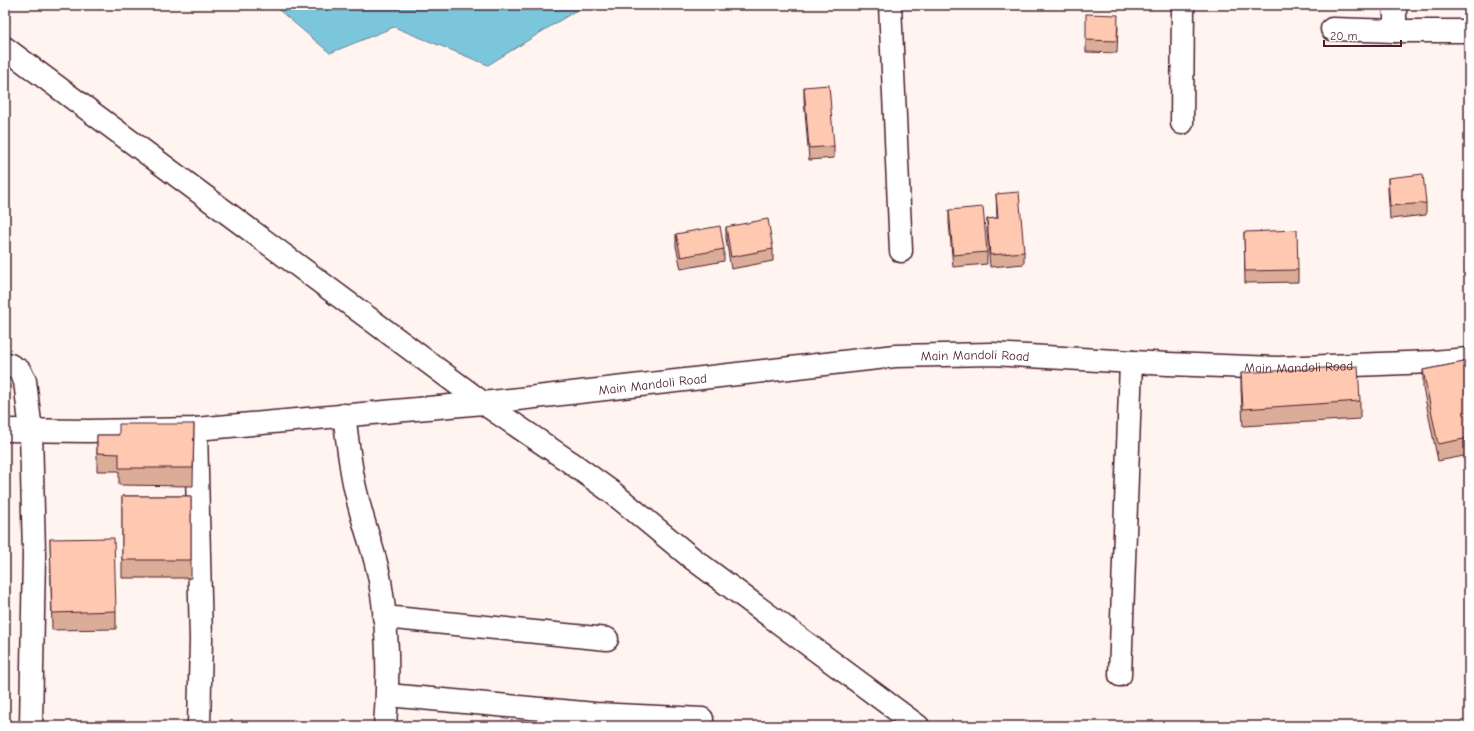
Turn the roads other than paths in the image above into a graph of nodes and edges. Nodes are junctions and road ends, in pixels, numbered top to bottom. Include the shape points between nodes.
1 (890, 5) edge
2 (1183, 5) edge
3 (1394, 5) edge
4 (1332, 29) dead end
5 (1469, 31) edge
6 (1395, 32) junction
7 (5, 48) edge
8 (1182, 124) dead end
9 (901, 252) dead end
10 (1469, 359) edge
11 (1131, 362) junction
12 (5, 364) edge
13 (483, 403) junction
14 (344, 415) junction
15 (196, 429) junction
16 (5, 430) edge
17 (31, 431) junction
18 (384, 617) junction
19 (607, 639) dead end
20 (1120, 675) dead end
21 (388, 695) junction
22 (31, 726) edge
23 (199, 726) edge
24 (385, 726) edge
25 (701, 726) edge
26 (918, 726) edge

1 - 9 street
2 - 8 street
3 - 6 street
4 - 6 street
5 - 6 street
7 - 13 street
10 - 11 street, Main Mandoli Road via 1277,368
11 - 13 street, Main Mandoli Road via 992,354 896,356
11 - 20 street
12 - 17 street via 20,371 25,381
13 - 14 street, Main Mandoli Road
13 - 26 street via 570,462 693,559
14 - 15 street, Main Mandoli Road
14 - 18 street via 356,496 380,580
15 - 17 street, Main Mandoli Road
15 - 23 street via 201,640
16 - 17 street, Main Mandoli Road
17 - 22 street via 34,554
18 - 19 street
18 - 21 street
21 - 24 street
21 - 25 street via 595,714 702,719

